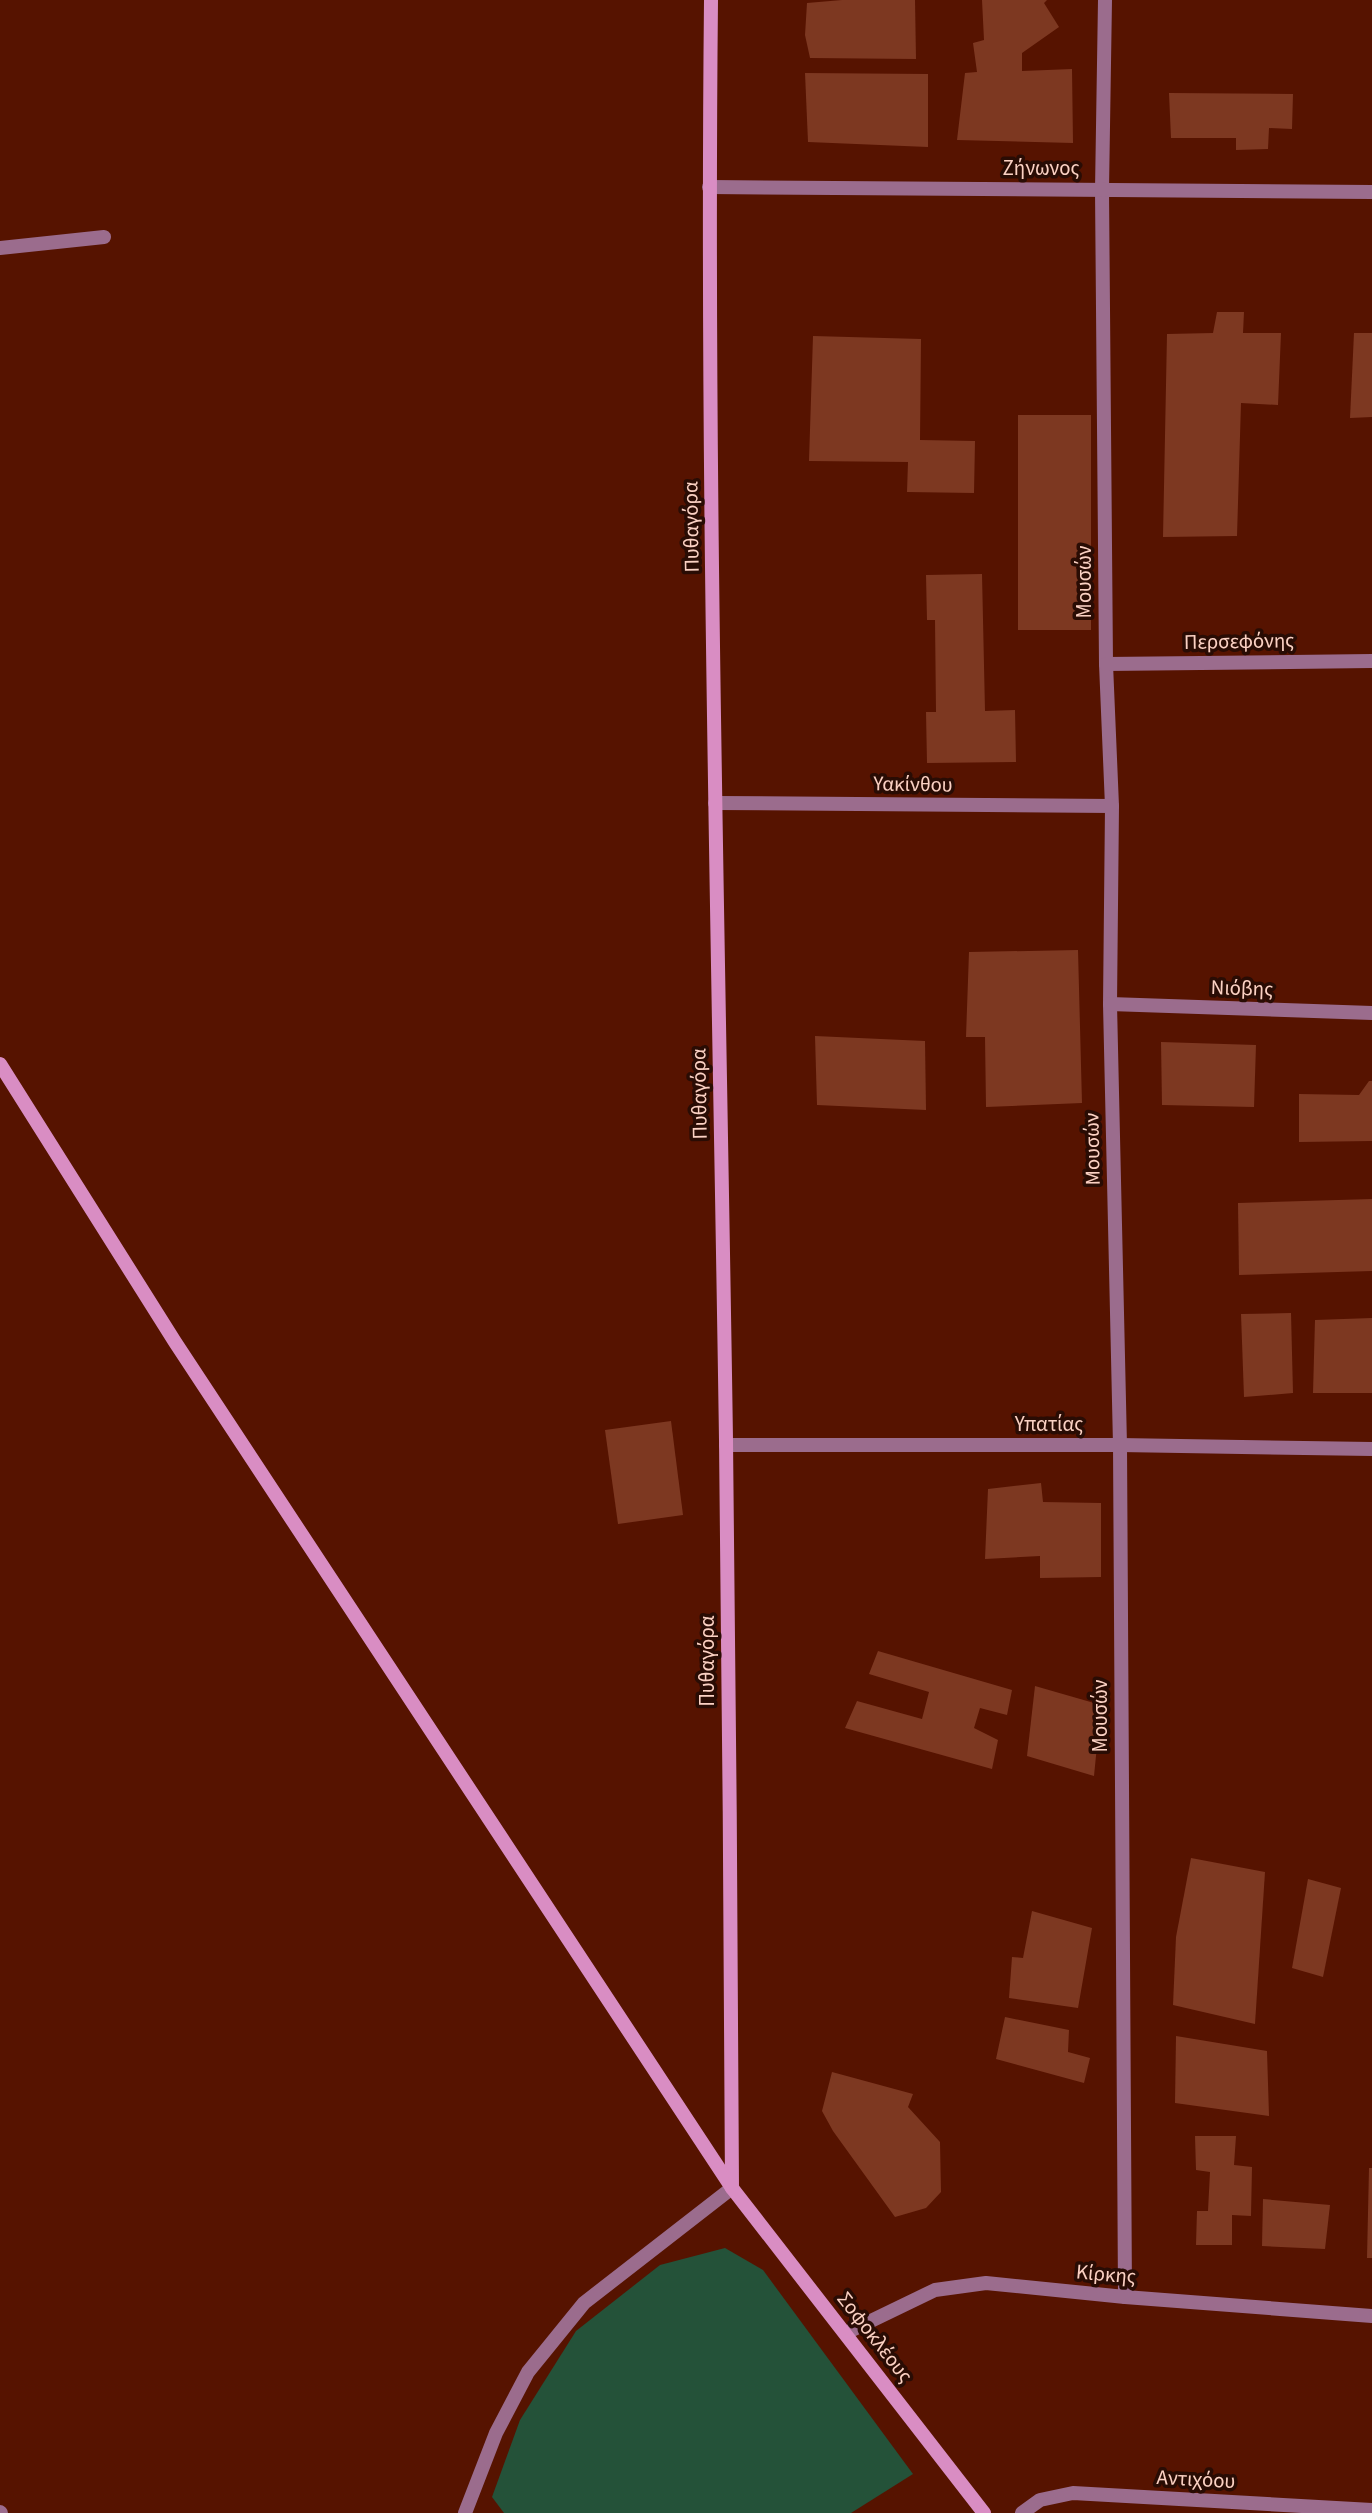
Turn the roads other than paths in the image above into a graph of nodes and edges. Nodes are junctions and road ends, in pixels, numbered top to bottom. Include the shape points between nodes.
1 (711, 0) edge
2 (1105, 0) edge
3 (709, 187) junction
4 (1102, 190) junction
5 (1372, 192) edge
6 (104, 237) dead end
7 (0, 248) edge
8 (1372, 661) edge
9 (1106, 664) junction
10 (715, 803) junction
11 (1112, 806) junction
12 (1110, 1004) junction
13 (1372, 1013) edge
14 (0, 1064) edge
15 (726, 1445) junction
16 (1119, 1445) junction
17 (1372, 1449) edge
18 (732, 2188) junction
19 (1125, 2297) junction
20 (1372, 2316) edge
21 (846, 2333) junction
22 (470, 2510) edge
23 (1372, 2510) edge
24 (984, 2513) edge
25 (1022, 2513) edge

1 - 3 street, Πυθαγόρα
2 - 4 street, Μουσών
3 - 4 street, Ζήνωνος
3 - 10 street, Πυθαγόρα
4 - 5 street, Ζήνωνος
4 - 9 street, Μουσών
6 - 7 street
8 - 9 street, Περσεφόνης
9 - 11 street, Μουσών
10 - 11 street, Υακίνθου
10 - 15 street, Πυθαγόρα
11 - 12 street, Μουσών
12 - 13 street, Νιόβης
12 - 16 street, Μουσών
14 - 18 street, Σοφοκλέους via 175,1342
15 - 16 street, Υπατίας
15 - 18 street, Πυθαγόρα
16 - 17 street, Υπατίας
16 - 19 street, Μουσών
18 - 21 street, Σοφοκλέους
18 - 22 street via 584,2303 528,2372 496,2433
19 - 20 street, Κίρκης
19 - 21 street, Κίρκης via 986,2283 935,2290
21 - 24 street, Σοφοκλέους
23 - 25 street, Αντιχόου via 1073,2493 1040,2500

